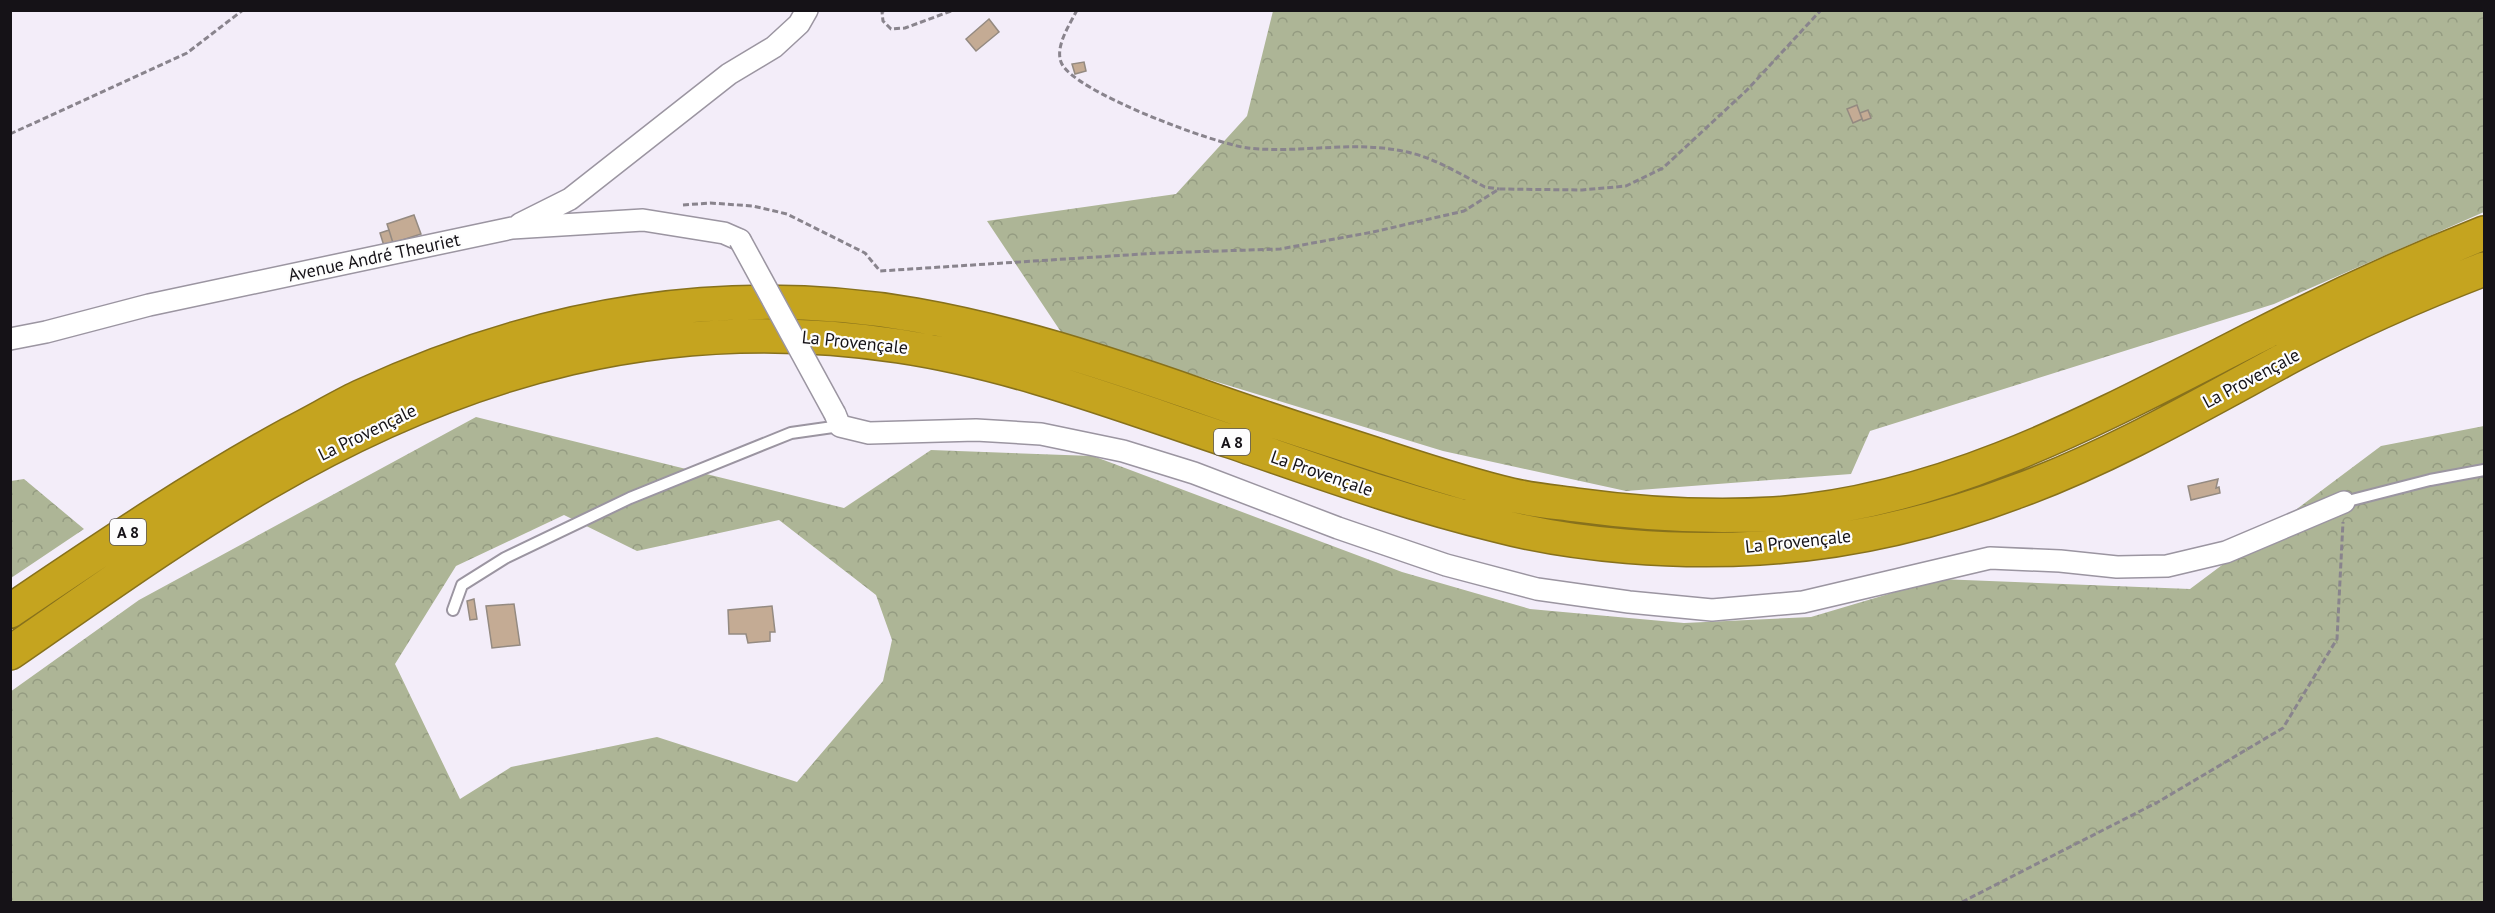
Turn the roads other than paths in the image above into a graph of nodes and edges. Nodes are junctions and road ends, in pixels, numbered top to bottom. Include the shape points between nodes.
1 (807, 10) edge
2 (512, 228) junction
3 (2484, 233) edge
4 (2484, 269) edge
5 (10, 339) edge
6 (837, 420) junction
7 (2484, 470) edge
8 (2344, 502) joint
9 (453, 610) dead end
10 (10, 611) edge
11 (10, 653) edge

1 - 2 street via 799,24 774,47 729,74 570,199
2 - 5 street, Avenue André Theuriet
2 - 6 street, Avenue André Theuriet, bridge via 644,220 724,233 740,240
3 - 10 highway, La Provençale / A 8 via 2327,301 2139,398 2017,454 1934,483 1854,504 1779,514 1698,516 1615,510 1514,496 1423,470 1079,354 910,314 824,305 737,302 641,310 547,328 448,359 357,398 248,457
4 - 11 highway, La Provençale / A 8 via 2299,352 2159,427 2019,491 1886,530 1760,548 1664,548 1582,541 1503,527 1376,492 1057,383 981,361 901,346 820,336 754,334 610,348 541,363 389,418 265,484
6 - 8 street via 869,433 976,430 1041,434 1194,473 1446,565 1538,589 1712,610 1803,602 1990,558 2117,567 2167,566 2226,552
6 - 9 lane via 792,433 630,498 505,558 462,585
7 - 8 lane

